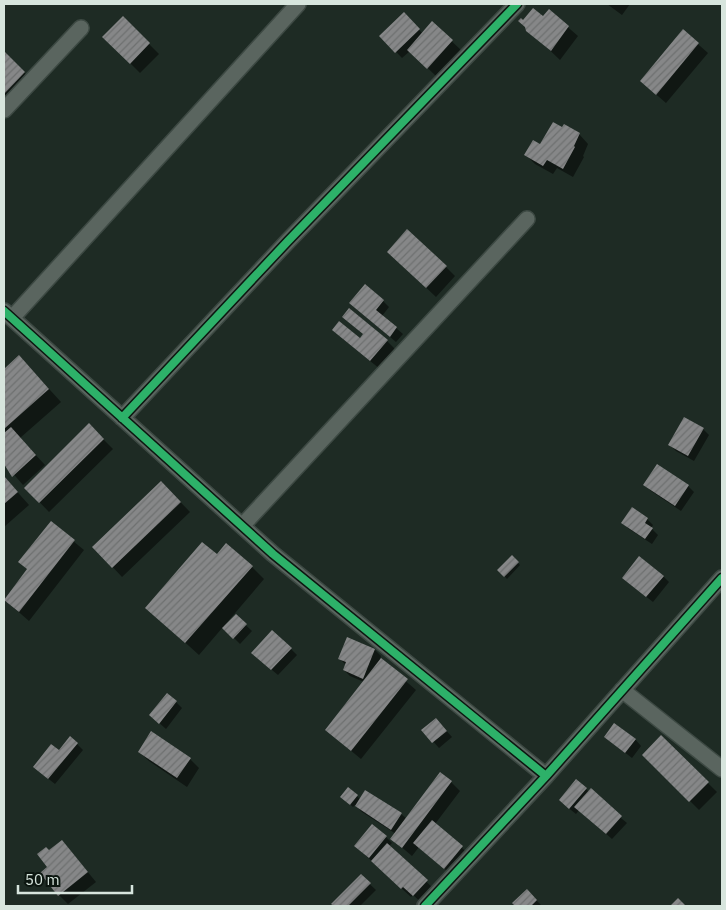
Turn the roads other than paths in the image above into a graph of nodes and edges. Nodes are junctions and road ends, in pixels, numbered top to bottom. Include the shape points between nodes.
1 (298, 4) edge
2 (517, 4) edge
3 (82, 28) dead end
4 (4, 110) edge
5 (527, 219) dead end
6 (8, 315) edge
7 (122, 418) junction
8 (242, 526) junction
9 (722, 578) edge
10 (622, 690) junction
11 (722, 769) edge
12 (546, 776) junction
13 (426, 906) edge

1 - 6 street
2 - 7 street
3 - 4 street
5 - 8 street
6 - 7 street
7 - 8 street
8 - 12 street via 272,554
9 - 10 street
10 - 11 street
10 - 12 street
12 - 13 street

